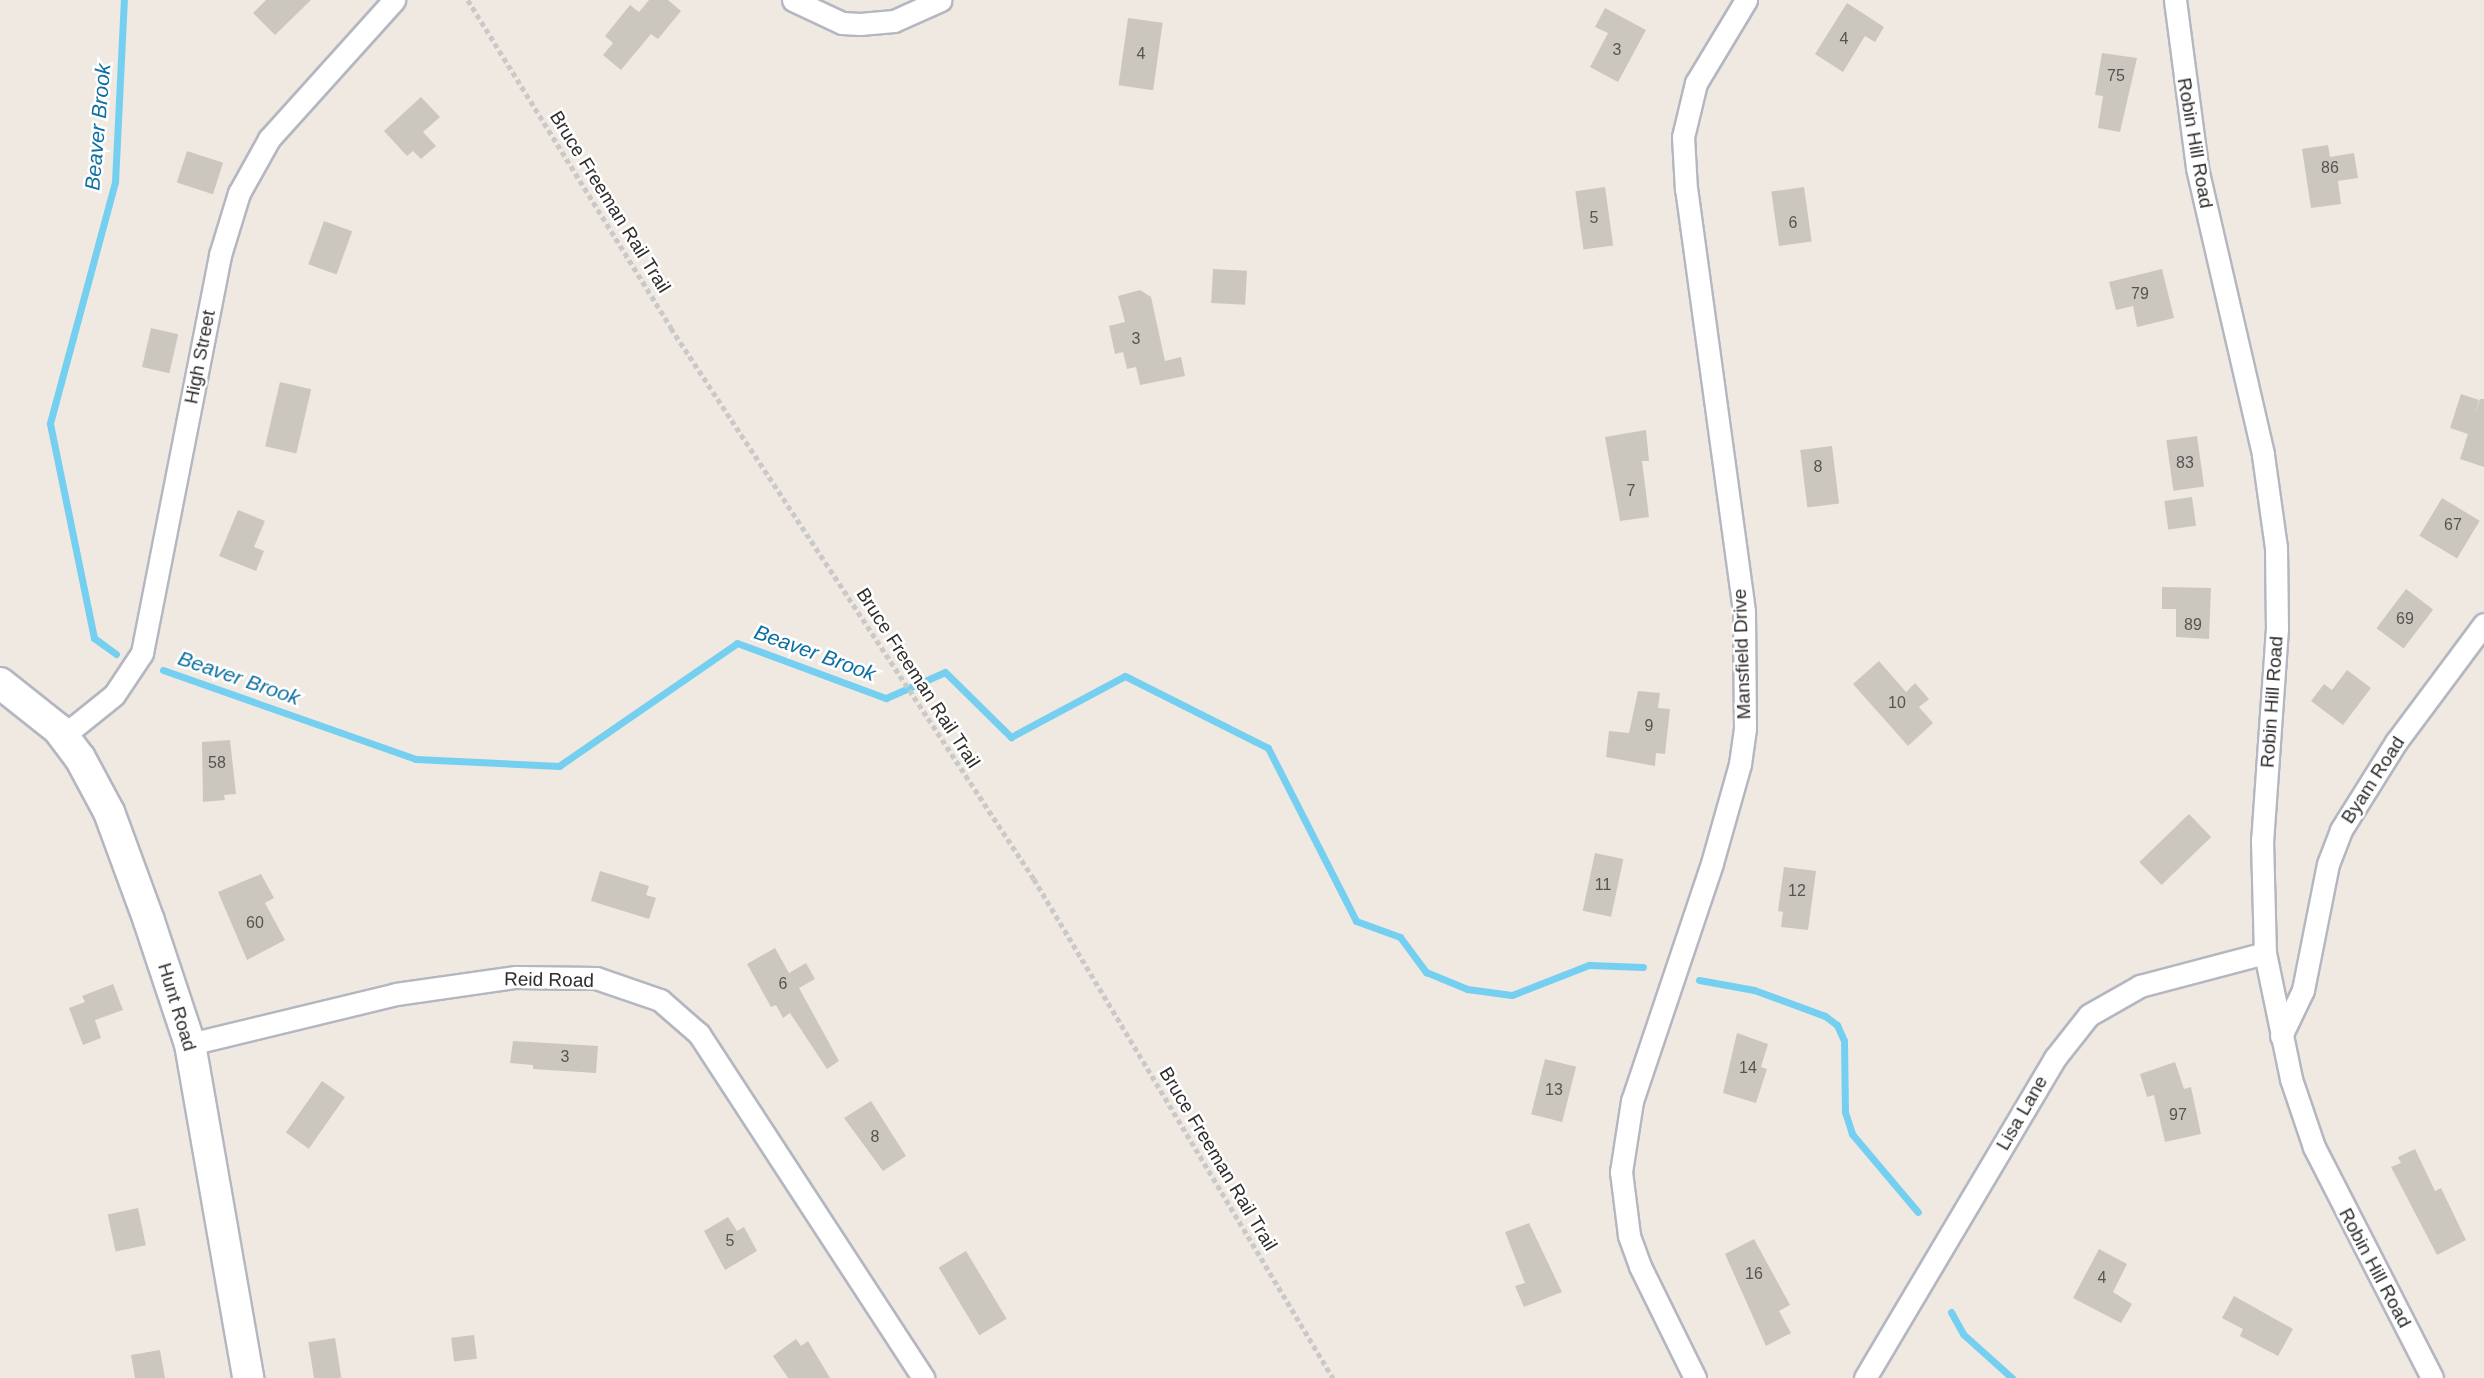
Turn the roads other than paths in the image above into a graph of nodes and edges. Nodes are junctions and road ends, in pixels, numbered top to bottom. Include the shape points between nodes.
1 (394, 0) edge
2 (793, 0) edge
3 (942, 0) edge
4 (1746, 0) edge
5 (2175, 0) edge
6 (2484, 624) edge
7 (0, 683) edge
8 (63, 736) junction
9 (2266, 953) junction
10 (2281, 1035) junction
11 (190, 1044) junction
12 (248, 1378) edge
13 (923, 1378) edge
14 (1695, 1378) edge
15 (1865, 1378) edge
16 (2432, 1378) edge

1 - 8 street, High Street via 269,139 239,193 218,266 142,653 114,695
2 - 3 street via 842,23 860,24 894,20
4 - 14 street, Mansfield Drive via 1696,83 1684,137 1690,218 1744,611 1745,728 1740,765 1712,863 1632,1101 1621,1172 1629,1235 1640,1266
5 - 9 street, Robin Hill Road via 2197,167 2263,455 2276,547 2277,628 2262,840
6 - 10 street, Byam Road via 2396,742 2342,830 2328,864 2303,990
7 - 8 street, Hunt Road
8 - 11 street, Hunt Road via 109,813
9 - 10 street, Robin Hill Road
9 - 15 street, Lisa Lane via 2149,983 2089,1015 2055,1058
10 - 16 street, Robin Hill Road via 2302,1115 2324,1169
11 - 12 street, Hunt Road via 221,1201
11 - 13 street, Reid Road via 396,994 516,976 596,978 660,1000 699,1034

